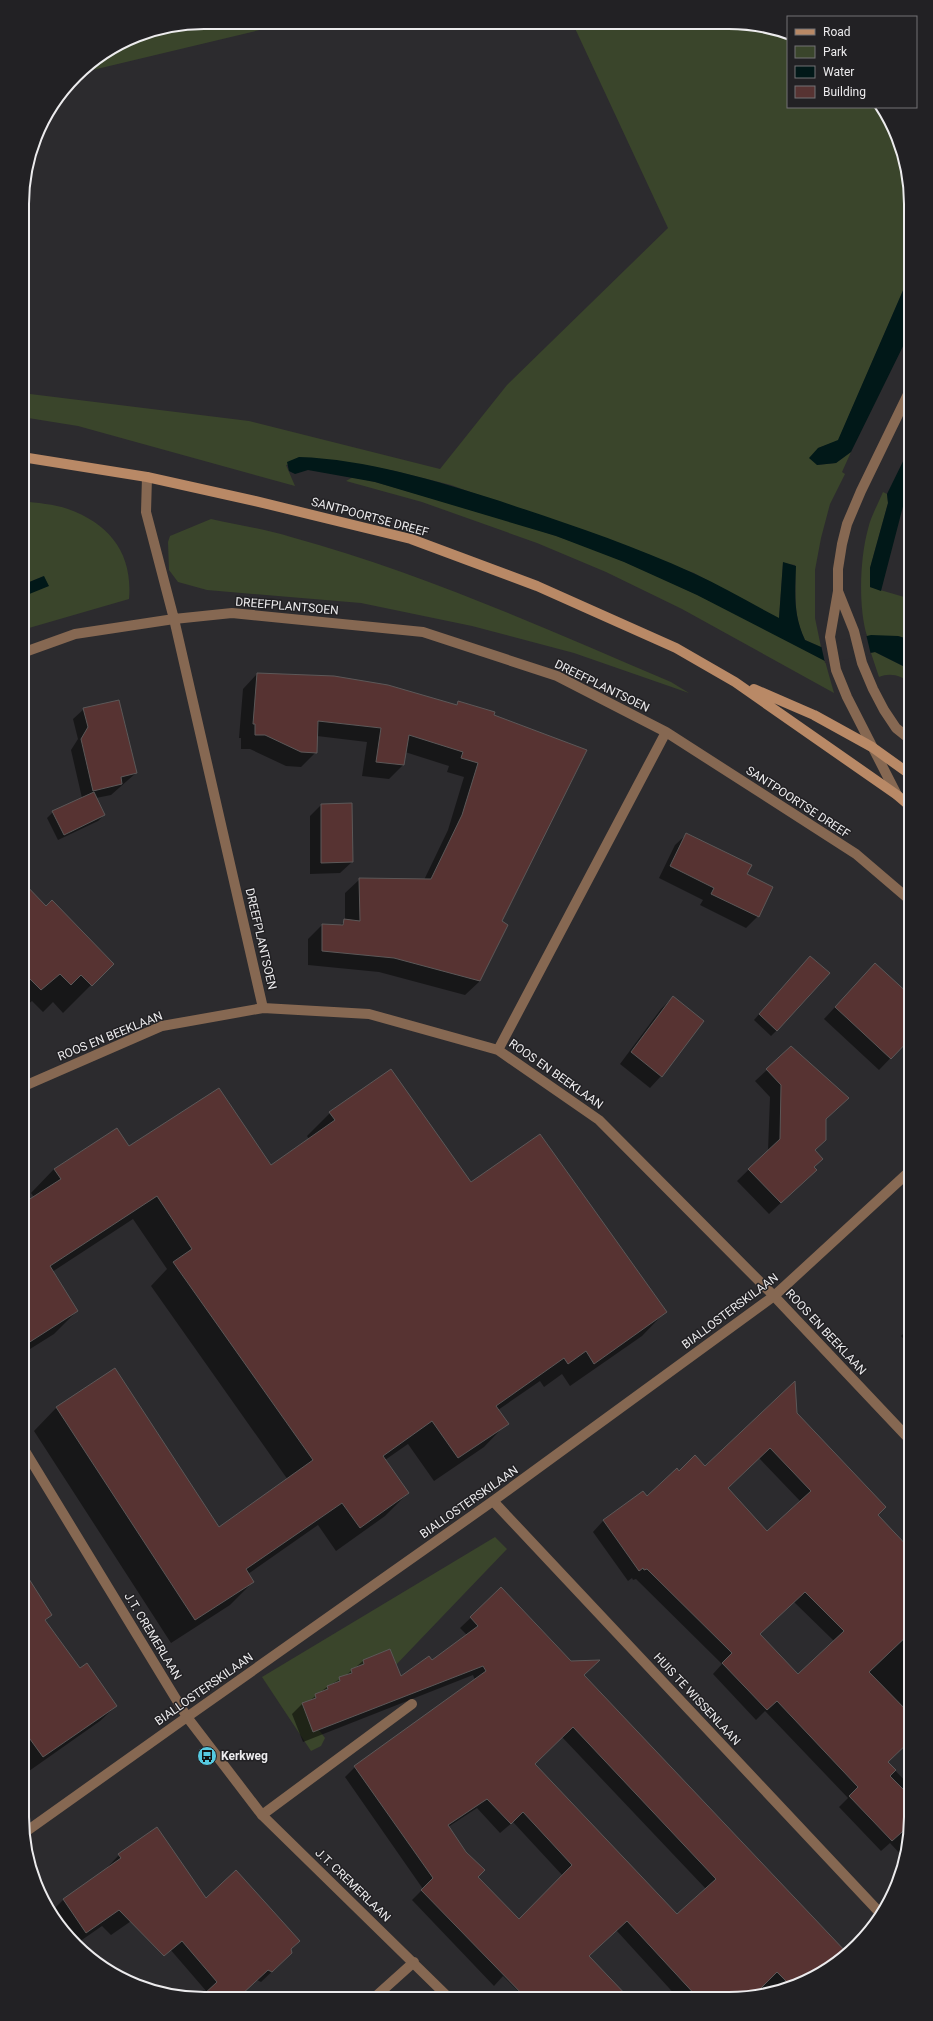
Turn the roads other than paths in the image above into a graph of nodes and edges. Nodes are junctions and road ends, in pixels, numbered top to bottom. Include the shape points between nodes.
1 (904, 403) edge
2 (29, 458) edge
3 (147, 477) junction
4 (838, 591) junction
5 (174, 619) junction
6 (29, 651) edge
7 (735, 682) junction
8 (666, 732) junction
9 (904, 734) edge
10 (872, 747) junction
11 (904, 770) edge
12 (896, 795) junction
13 (904, 801) edge
14 (904, 895) edge
15 (263, 1008) junction
16 (498, 1050) junction
17 (29, 1084) edge
18 (904, 1176) edge
19 (774, 1296) junction
20 (904, 1434) edge
21 (29, 1457) edge
22 (493, 1501) junction
23 (412, 1704) dead end
24 (187, 1716) junction
25 (262, 1815) junction
26 (29, 1829) edge
27 (877, 1910) edge
28 (414, 1962) junction
29 (381, 1992) edge
30 (443, 1992) edge

1 - 4 street via 850,516 842,544
2 - 3 street, SANTPOORTSE DREEF
3 - 5 street, DREEFPLANTSOEN via 146,512
3 - 7 street, SANTPOORTSE DREEF via 411,539 537,586 676,648
4 - 9 street via 854,631 862,663 884,710 896,728
4 - 10 street via 830,637 836,670
5 - 6 street via 75,634
5 - 8 street, DREEFPLANTSOEN via 232,613 423,632 557,676
5 - 15 street, DREEFPLANTSOEN
7 - 10 street, SANTPOORTSE DREEF via 814,715
7 - 12 street, SANTPOORTSE DREEF
8 - 14 street, SANTPOORTSE DREEF via 856,854
8 - 16 street
10 - 11 street, SANTPOORTSE DREEF
10 - 12 street
12 - 13 street, SANTPOORTSE DREEF
15 - 16 street, ROOS EN BEEKLAAN via 369,1014
15 - 17 street, ROOS EN BEEKLAAN via 162,1026
16 - 19 street, ROOS EN BEEKLAAN via 599,1120
18 - 19 street, BIALLOSTERSKILAAN
19 - 20 street, ROOS EN BEEKLAAN
19 - 22 street, BIALLOSTERSKILAAN
21 - 24 street, J.T. CREMERLAAN
22 - 24 street, BIALLOSTERSKILAAN
22 - 27 street, HUIS TE WISSENLAAN
23 - 25 street
24 - 25 street, J.T. CREMERLAAN
24 - 26 street, BIALLOSTERSKILAAN
25 - 28 street, J.T. CREMERLAAN
28 - 29 street
28 - 30 street, J.T. CREMERLAAN

